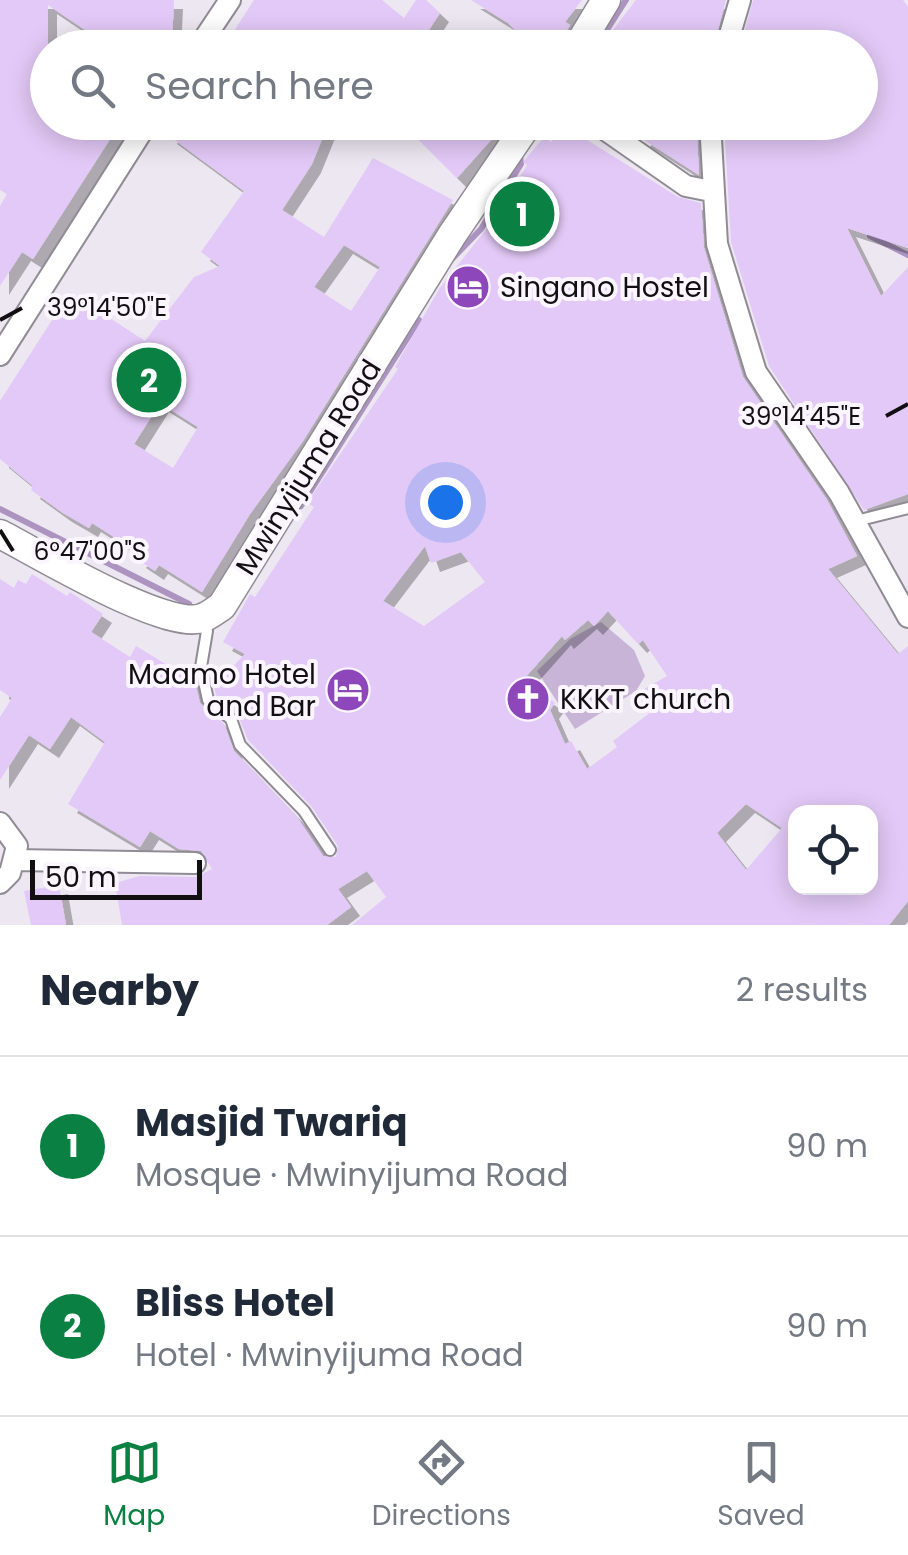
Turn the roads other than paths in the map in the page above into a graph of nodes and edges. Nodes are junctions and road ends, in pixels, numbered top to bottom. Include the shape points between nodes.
1 (230, 0) edge
2 (606, 0) edge
3 (740, 0) edge
4 (210, 30) edge
5 (588, 30) edge
6 (731, 30) edge
7 (137, 140) edge
8 (517, 140) edge
9 (620, 140) edge
10 (710, 140) edge
11 (710, 190) junction
12 (0, 355) edge
13 (908, 508) edge
14 (855, 521) junction
15 (0, 534) edge
16 (908, 617) edge
17 (201, 619) junction
18 (0, 823) edge
19 (330, 850) dead end
20 (15, 860) junction
21 (195, 863) dead end
22 (0, 883) edge

1 - 4 street
2 - 5 street
3 - 6 street
7 - 12 street
8 - 17 street, Mwinyijuma Road via 222,606
9 - 11 street via 686,186
10 - 11 street
11 - 14 street via 717,244 756,372
13 - 14 lane
14 - 16 street
15 - 17 street via 130,601 181,620
17 - 19 lane via 208,631 200,666 208,700 230,719 240,745
18 - 20 street via 16,846
20 - 21 street
20 - 22 street

